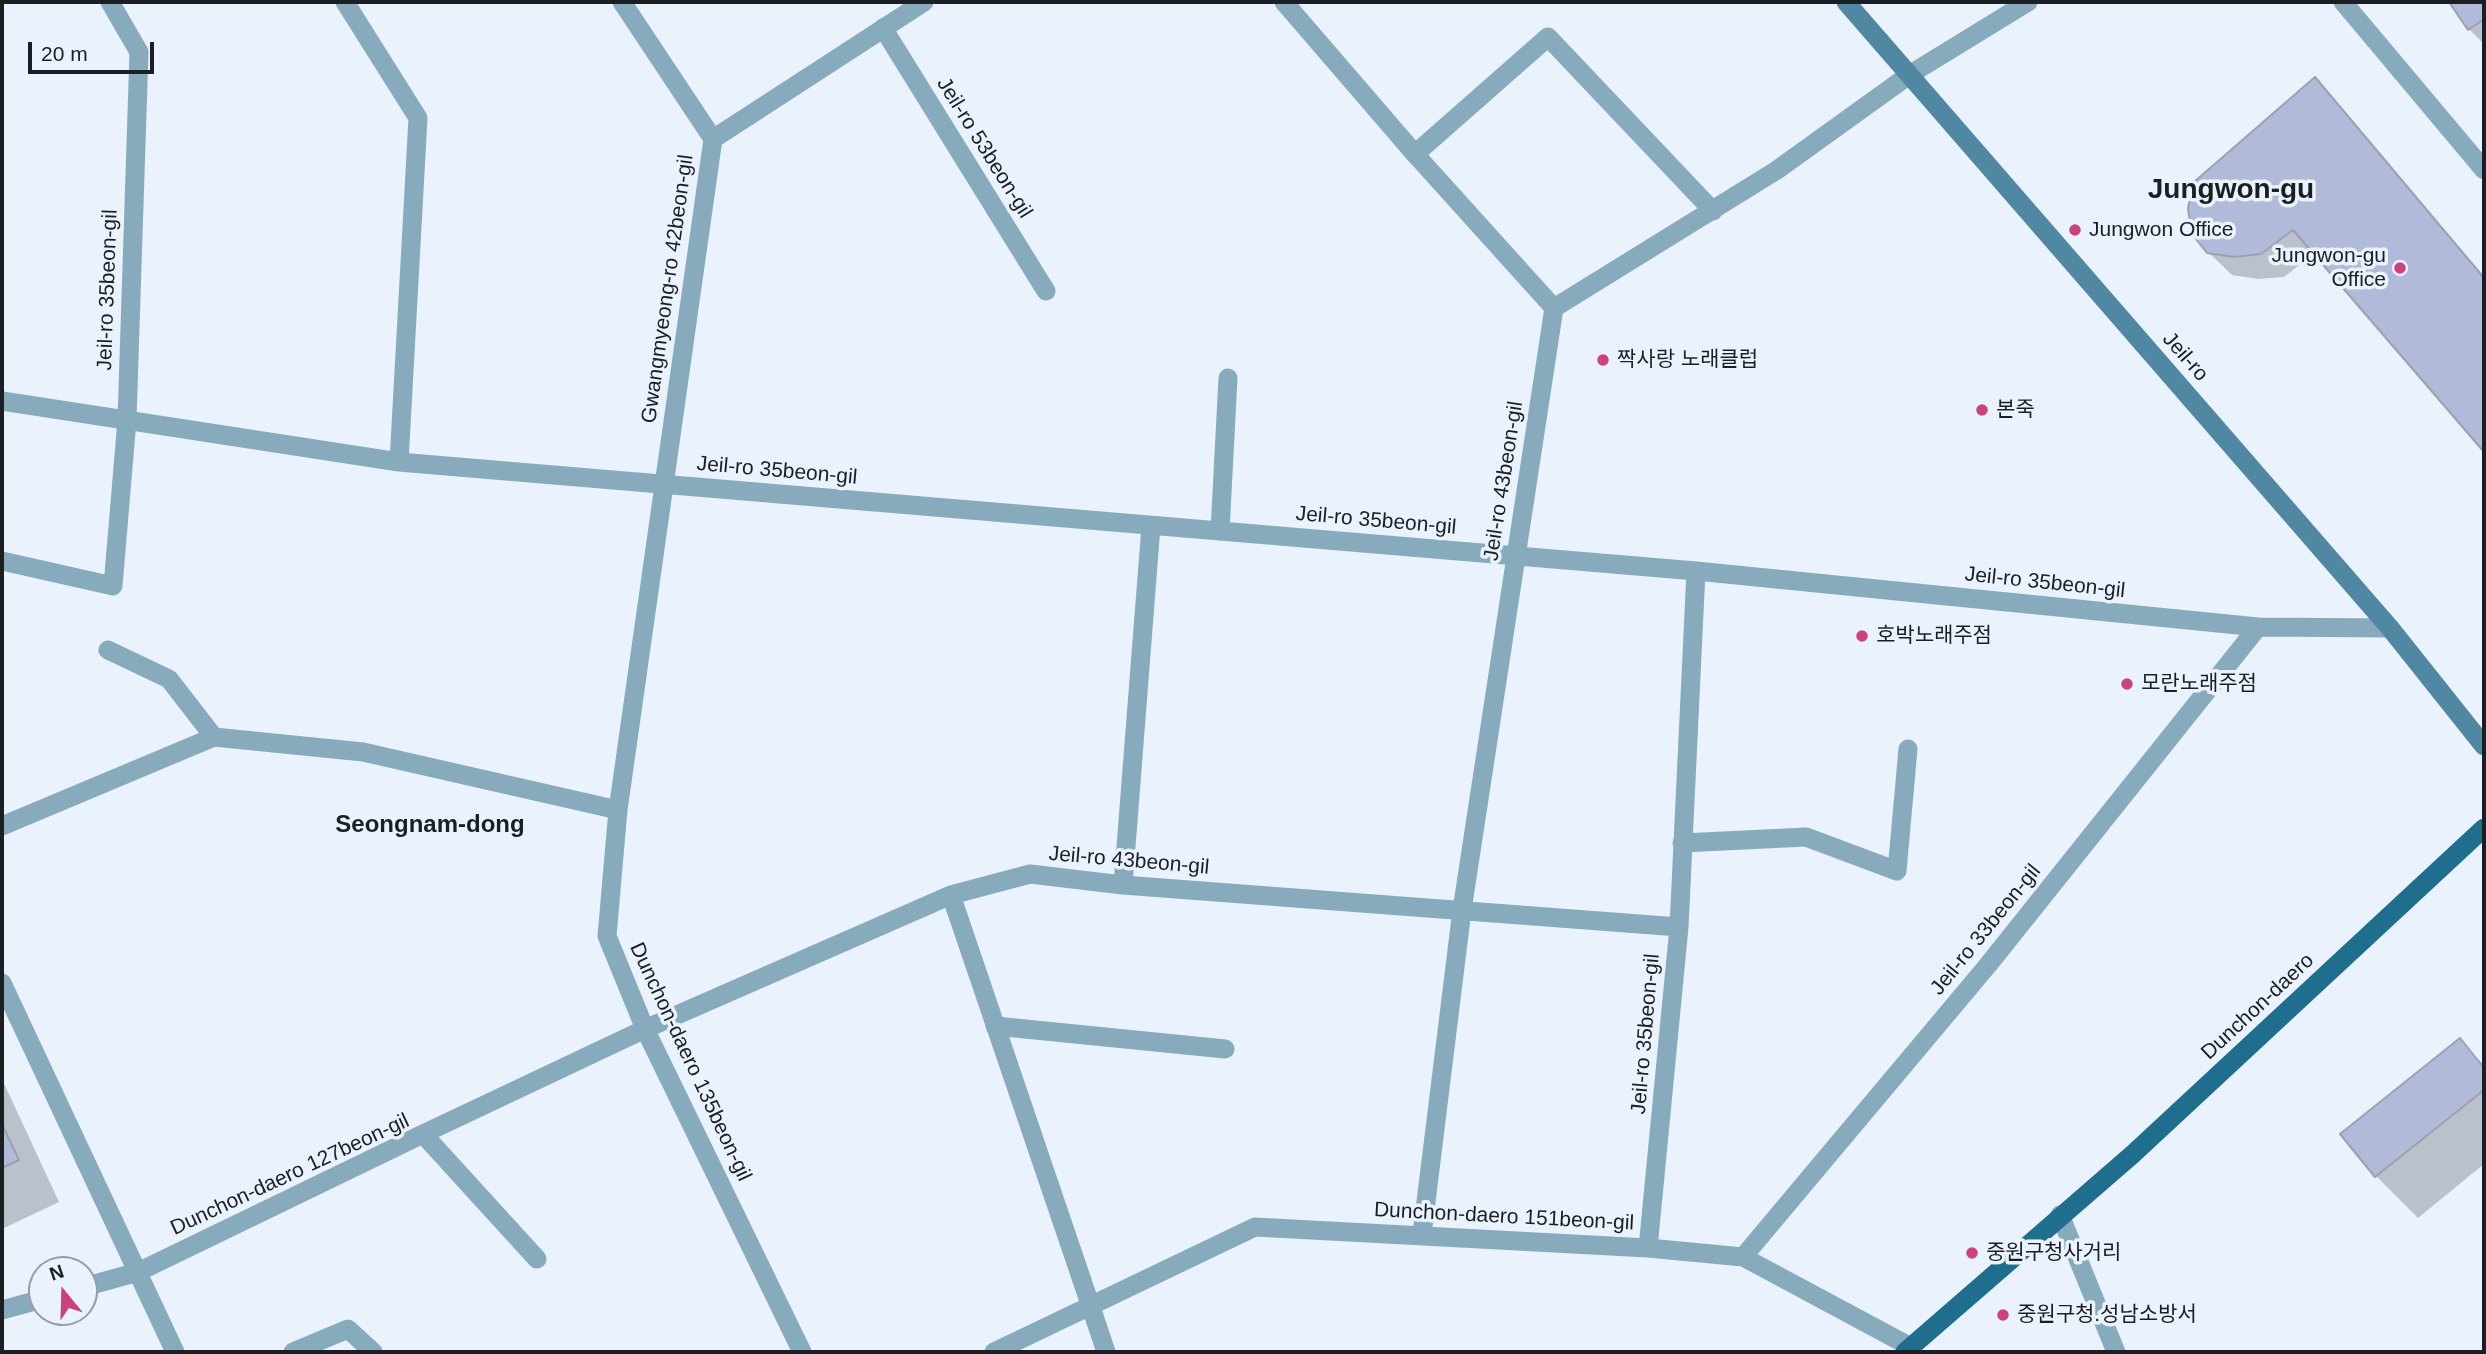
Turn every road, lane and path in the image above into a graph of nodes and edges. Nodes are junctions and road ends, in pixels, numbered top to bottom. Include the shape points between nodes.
1 (110, 2) edge
2 (345, 2) edge
3 (622, 2) edge
4 (924, 2) edge
5 (1284, 2) edge
6 (1846, 2) edge
7 (2028, 2) edge
8 (2343, 2) edge
9 (884, 28) junction
10 (1909, 75) junction
11 (713, 139) junction
12 (1415, 154) junction
13 (2484, 170) edge
14 (1713, 211) junction
15 (1046, 291) dead end
16 (1554, 308) junction
17 (1228, 378) dead end
18 (2, 401) edge
19 (127, 420) junction
20 (399, 462) junction
21 (664, 484) junction
22 (1151, 526) junction
23 (1220, 531) junction
24 (1515, 556) junction
25 (2, 561) edge
26 (1696, 571) junction
27 (2258, 626) junction
28 (2390, 628) junction
29 (108, 650) dead end
30 (214, 737) junction
31 (2484, 746) edge
32 (1908, 749) dead end
33 (618, 810) junction
34 (2, 826) edge
35 (2484, 828) edge
36 (1682, 843) junction
37 (1123, 885) junction
38 (951, 895) junction
39 (1462, 910) junction
40 (1679, 928) junction
41 (2, 983) edge
42 (995, 1026) junction
43 (645, 1029) junction
44 (1226, 1049) dead end
45 (423, 1134) junction
46 (2060, 1215) junction
47 (1422, 1234) junction
48 (1648, 1248) junction
49 (1743, 1257) junction
50 (537, 1259) dead end
51 (138, 1272) junction
52 (98, 1283) edge
53 (28, 1303) edge
54 (1091, 1307) junction
55 (2, 1310) edge
56 (1908, 1350) edge
57 (175, 1352) edge
58 (293, 1352) edge
59 (373, 1352) edge
60 (802, 1352) edge
61 (994, 1352) edge
62 (1106, 1352) edge
63 (2116, 1352) edge

1 - 19 street, Jeil-ro 35beon-gil via 139,52
2 - 20 street via 418,118
3 - 11 street, Gwangmyeong-ro 42beon-gil
4 - 9 street
5 - 12 street
6 - 10 main road, Jeil-ro
7 - 10 street
8 - 13 street
9 - 11 street
9 - 15 street, Jeil-ro 53beon-gil
10 - 14 street
10 - 28 main road, Jeil-ro
11 - 21 street, Gwangmyeong-ro 42beon-gil
12 - 14 street via 1548,37
12 - 16 street
14 - 16 street
16 - 24 street, Jeil-ro 43beon-gil
17 - 23 street
18 - 19 street, Jeil-ro 35beon-gil
19 - 20 street, Jeil-ro 35beon-gil
19 - 25 street, Jeil-ro 35beon-gil via 113,586
20 - 21 street, Jeil-ro 35beon-gil
21 - 22 street, Jeil-ro 35beon-gil
21 - 33 street, Dunchon-daero 135beon-gil
22 - 23 street, Jeil-ro 35beon-gil
22 - 37 street
23 - 24 street, Jeil-ro 35beon-gil
24 - 26 street, Jeil-ro 35beon-gil
24 - 39 street, Jeil-ro 43beon-gil
26 - 27 street, Jeil-ro 35beon-gil
26 - 36 street, Jeil-ro 35beon-gil
27 - 28 street, Jeil-ro 35beon-gil
27 - 49 street, Jeil-ro 33beon-gil via 1988,965
28 - 31 main road, Jeil-ro
29 - 30 street via 169,679
30 - 33 street via 363,752
30 - 34 street
32 - 36 street via 1897,871 1806,837
33 - 43 street, Dunchon-daero 135beon-gil via 607,936
35 - 46 main road, Dunchon-daero via 2133,1154
36 - 40 street, Jeil-ro 35beon-gil
37 - 38 street, Jeil-ro 43beon-gil via 1030,874
37 - 39 street, Jeil-ro 43beon-gil
38 - 42 street
38 - 43 street, Jeil-ro 43beon-gil
39 - 40 street
39 - 47 street, Jeil-ro 43beon-gil
40 - 48 street, Jeil-ro 35beon-gil
41 - 51 street
42 - 44 street
42 - 54 street
43 - 45 street, Jeil-ro 43beon-gil
43 - 60 street, Dunchon-daero 135beon-gil
45 - 50 street, Dunchon-daero 127beon-gil
45 - 51 street, Dunchon-daero 127beon-gil
46 - 56 main road, Dunchon-daero
46 - 63 street
47 - 48 street, Dunchon-daero 151beon-gil
47 - 54 street, Dunchon-daero 151beon-gil via 1255,1227
48 - 49 street, Dunchon-daero 151beon-gil
49 - 56 street, Dunchon-daero 151beon-gil
51 - 52 street, Dunchon-daero 127beon-gil
51 - 57 street
53 - 55 street
54 - 61 street, Dunchon-daero 151beon-gil
54 - 62 street
58 - 59 street via 348,1329

